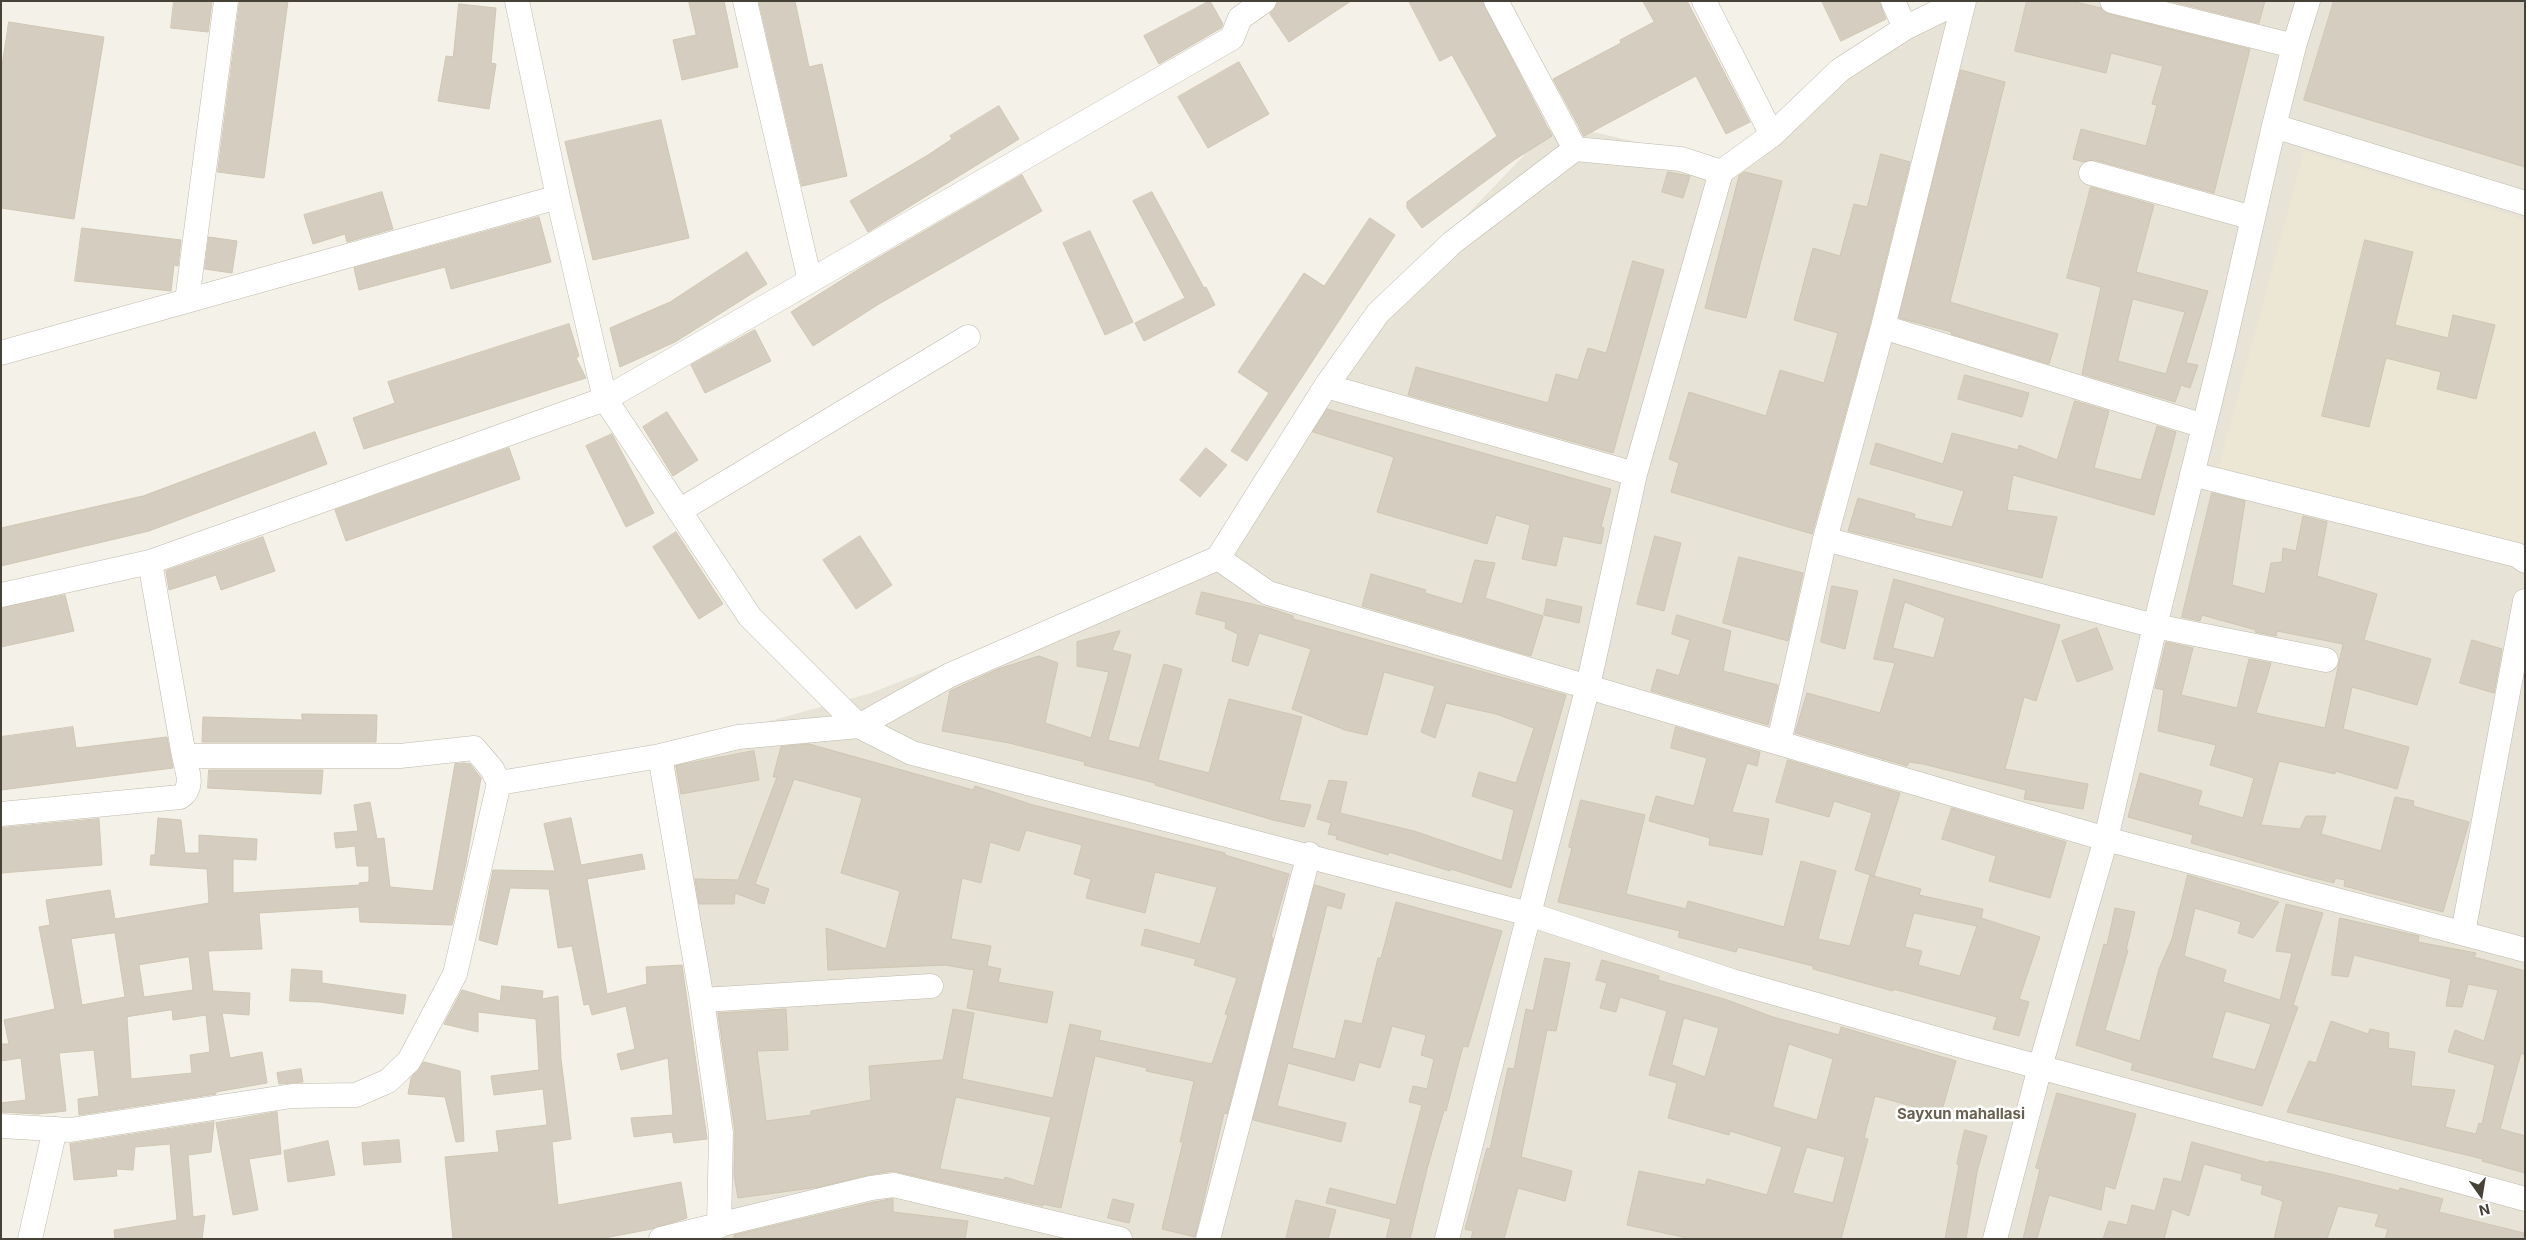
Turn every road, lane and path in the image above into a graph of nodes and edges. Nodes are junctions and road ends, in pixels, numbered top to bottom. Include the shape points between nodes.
1 (226, 1) edge
2 (517, 1) edge
3 (745, 1) edge
4 (1264, 1) edge
5 (1496, 1) edge
6 (1704, 1) edge
7 (1893, 1) edge
8 (1960, 1) edge
9 (1964, 1) edge
10 (2112, 1) edge
11 (2308, 1) edge
12 (1235, 9) edge
13 (1905, 28) junction
14 (2294, 46) junction
15 (2274, 126) junction
16 (1772, 135) junction
17 (1575, 149) junction
18 (1721, 172) junction
19 (2091, 173) dead end
20 (558, 197) junction
21 (2525, 203) edge
22 (2253, 218) junction
23 (810, 281) junction
24 (187, 301) junction
25 (1883, 326) junction
26 (968, 338) dead end
27 (1, 352) edge
28 (1326, 386) junction
29 (605, 399) junction
30 (2204, 426) junction
31 (1635, 474) junction
32 (2192, 474) junction
33 (679, 511) junction
34 (1825, 539) junction
35 (1218, 558) junction
36 (2525, 561) edge
37 (150, 562) junction
38 (1, 595) edge
39 (2525, 601) edge
40 (2155, 626) junction
41 (2326, 660) dead end
42 (1588, 686) junction
43 (859, 726) junction
44 (1779, 742) junction
45 (184, 756) junction
46 (660, 756) junction
47 (499, 784) junction
48 (1, 814) edge
49 (2106, 839) junction
50 (1309, 854) junction
51 (1529, 914) junction
52 (2463, 934) junction
53 (2525, 950) edge
54 (931, 986) dead end
55 (702, 1000) junction
56 (2040, 1067) junction
57 (1, 1126) edge
58 (55, 1129) junction
59 (2525, 1199) edge
60 (719, 1226) junction
61 (30, 1239) edge
62 (661, 1239) edge
63 (1120, 1239) edge
64 (1208, 1239) edge
65 (1447, 1239) edge
66 (1995, 1239) edge

1 - 24 street
2 - 20 street
3 - 23 street
4 - 12 street
5 - 17 street
6 - 16 street
7 - 13 street
8 - 13 street
9 - 25 street
10 - 14 street
11 - 14 street
12 - 23 street via 1232,38
13 - 16 street via 1840,70
14 - 15 street
15 - 21 street
15 - 22 street
16 - 18 street
17 - 18 street via 1681,159
17 - 28 street via 1453,242 1378,313
18 - 31 street
19 - 22 street
20 - 24 street
20 - 29 street
22 - 30 street
23 - 29 street
24 - 27 street
25 - 30 street
25 - 34 street
26 - 33 street
28 - 31 street
28 - 35 street
29 - 33 street
29 - 37 street
30 - 32 street
31 - 42 street
32 - 36 street via 2517,555
32 - 40 street
33 - 43 street via 750,617
34 - 40 street
34 - 44 street
35 - 42 street via 1268,592
35 - 43 street via 950,675
37 - 38 street
37 - 45 street
39 - 52 street
40 - 41 street
40 - 49 street
42 - 44 street
42 - 51 street
43 - 46 street via 738,737
43 - 50 street via 912,753
44 - 49 street
45 - 47 street via 400,756 474,748 492,769
45 - 48 street via 190,787 180,797
46 - 47 street
46 - 55 street
47 - 58 street via 454,974 409,1061 388,1081 356,1095 292,1096 70,1130
49 - 52 street
49 - 56 street
50 - 51 street
50 - 64 street
51 - 56 street via 1732,980
51 - 65 street
52 - 53 street
54 - 55 street
55 - 60 street via 721,1133
56 - 59 street
56 - 66 street
57 - 58 street
58 - 61 street
60 - 62 street
60 - 63 street via 894,1184

